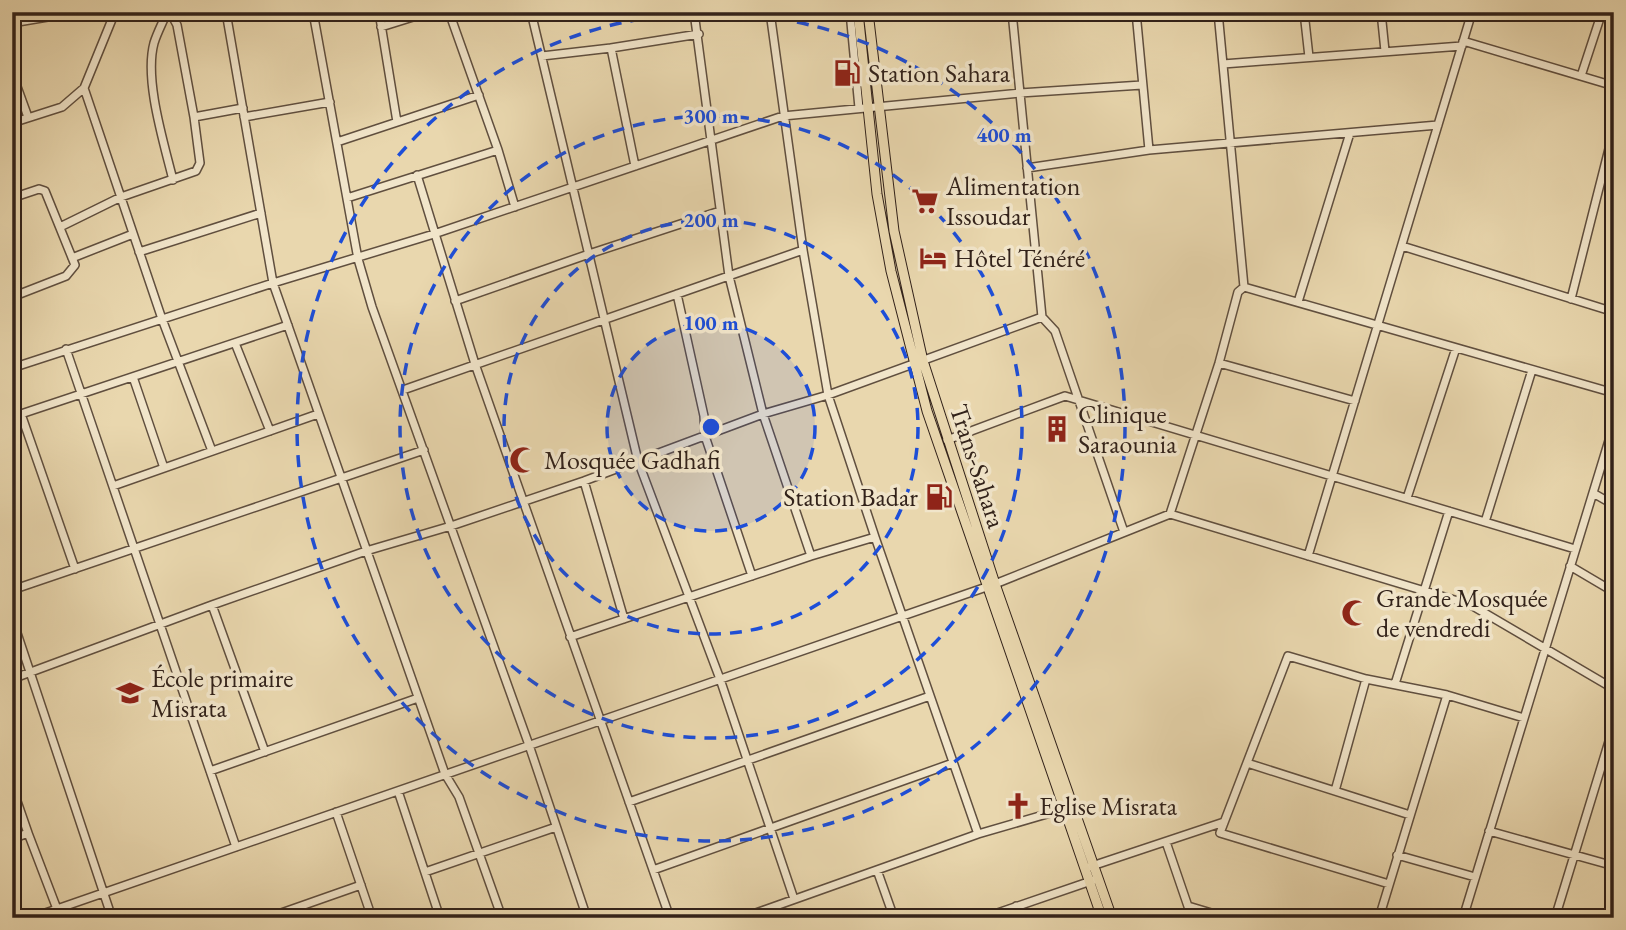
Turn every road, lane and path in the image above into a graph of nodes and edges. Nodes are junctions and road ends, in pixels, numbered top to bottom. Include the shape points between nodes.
1 (77, 12) edge
2 (115, 12) edge
3 (169, 12) edge
4 (226, 12) edge
5 (313, 12) edge
6 (379, 12) edge
7 (429, 12) edge
8 (449, 12) edge
9 (531, 12) edge
10 (694, 12) edge
11 (770, 12) edge
12 (850, 12) edge
13 (858, 12) edge
14 (869, 12) edge
15 (1014, 12) edge
16 (1136, 12) edge
17 (1218, 12) edge
18 (1304, 12) edge
19 (1381, 12) edge
20 (1472, 12) edge
21 (1601, 12) edge
22 (12, 23) edge
23 (381, 27) junction
24 (699, 34) junction
25 (1463, 43) junction
26 (611, 48) junction
27 (1385, 51) junction
28 (542, 56) junction
29 (1309, 57) junction
30 (1223, 64) junction
31 (12, 73) edge
32 (1581, 76) junction
33 (1142, 85) junction
34 (1614, 86) edge
35 (84, 88) junction
36 (1020, 93) junction
37 (479, 95) junction
38 (330, 103) junction
39 (878, 106) junction
40 (863, 108) junction
41 (244, 112) junction
42 (783, 116) junction
43 (28, 117) junction
44 (194, 117) junction
45 (397, 122) junction
46 (12, 123) edge
47 (1438, 125) junction
48 (1614, 129) edge
49 (1350, 133) junction
50 (710, 140) junction
51 (337, 142) junction
52 (1230, 144) junction
53 (498, 150) junction
54 (1149, 150) junction
55 (635, 166) junction
56 (1610, 167) edge
57 (1027, 168) junction
58 (417, 175) junction
59 (173, 180) junction
60 (571, 188) junction
61 (121, 197) junction
62 (12, 198) edge
63 (347, 198) junction
64 (515, 207) junction
65 (720, 211) junction
66 (261, 213) junction
67 (60, 227) junction
68 (133, 234) junction
69 (434, 234) junction
70 (1402, 246) junction
71 (803, 250) junction
72 (139, 253) junction
73 (589, 254) junction
74 (72, 258) junction
75 (358, 259) junction
76 (729, 276) junction
77 (273, 283) junction
78 (1244, 287) junction
79 (677, 294) junction
80 (12, 297) edge
81 (1571, 299) junction
82 (455, 301) junction
83 (1298, 302) junction
84 (1614, 312) edge
85 (1042, 317) junction
86 (162, 319) junction
87 (605, 319) junction
88 (288, 325) junction
89 (1378, 325) junction
90 (234, 343) junction
91 (1456, 348) junction
92 (66, 349) junction
93 (178, 362) junction
94 (918, 362) junction
95 (1219, 363) junction
96 (475, 364) junction
97 (12, 368) edge
98 (1532, 370) junction
99 (133, 377) junction
100 (403, 390) junction
101 (1614, 393) edge
102 (81, 394) junction
103 (828, 395) junction
104 (1079, 401) junction
105 (1355, 401) junction
106 (21, 414) junction
107 (318, 414) junction
108 (763, 414) junction
109 (12, 417) edge
110 (1614, 424) edge
111 (270, 431) junction
112 (1196, 435) junction
113 (705, 436) junction
114 (947, 440) junction
115 (424, 450) junction
116 (212, 451) junction
117 (638, 461) junction
118 (950, 462) junction
119 (164, 468) junction
120 (1332, 476) junction
121 (341, 479) junction
122 (584, 481) junction
123 (113, 486) junction
124 (1593, 493) junction
125 (1407, 498) junction
126 (524, 501) junction
127 (1614, 505) edge
128 (1449, 511) junction
129 (1170, 514) junction
130 (1485, 522) junction
131 (451, 526) junction
132 (1124, 532) junction
133 (875, 537) junction
134 (134, 548) junction
135 (1575, 549) junction
136 (366, 551) junction
137 (811, 556) junction
138 (1308, 556) junction
139 (1570, 566) junction
140 (75, 569) junction
141 (752, 576) junction
142 (991, 585) junction
143 (12, 590) edge
144 (1424, 591) junction
145 (1614, 592) edge
146 (690, 596) junction
147 (212, 605) junction
148 (902, 616) junction
149 (12, 618) edge
150 (625, 619) junction
151 (160, 623) junction
152 (570, 637) junction
153 (1545, 649) junction
154 (32, 673) junction
155 (12, 679) edge
156 (720, 679) junction
157 (1366, 679) junction
158 (1395, 684) junction
159 (1614, 689) edge
160 (1447, 695) junction
161 (930, 696) junction
162 (418, 698) junction
163 (1524, 719) junction
164 (600, 721) junction
165 (1614, 725) edge
166 (529, 745) junction
167 (265, 752) junction
168 (748, 761) junction
169 (953, 763) junction
170 (1247, 763) junction
171 (1056, 770) junction
172 (210, 771) junction
173 (445, 774) junction
174 (12, 787) edge
175 (398, 791) junction
176 (1335, 792) junction
177 (629, 802) junction
178 (1063, 809) junction
179 (337, 812) junction
180 (1410, 815) junction
181 (1224, 822) junction
182 (556, 827) junction
183 (770, 828) junction
184 (1489, 831) junction
185 (28, 833) junction
186 (978, 834) junction
187 (12, 839) edge
188 (1166, 842) junction
189 (236, 847) junction
190 (480, 853) junction
191 (1574, 854) junction
192 (1397, 855) junction
193 (1614, 866) edge
194 (1090, 867) junction
195 (653, 870) junction
196 (877, 870) junction
197 (425, 872) junction
198 (1475, 877) junction
199 (1094, 880) junction
200 (1389, 884) junction
201 (361, 885) junction
202 (105, 892) junction
203 (794, 899) junction
204 (1016, 906) junction
205 (1188, 906) junction
206 (295, 908) junction
207 (57, 909) junction
208 (31, 918) edge
209 (112, 918) edge
210 (268, 918) edge
211 (299, 918) edge
212 (372, 918) edge
213 (440, 918) edge
214 (502, 918) edge
215 (587, 918) edge
216 (670, 918) edge
217 (742, 918) edge
218 (894, 918) edge
219 (983, 918) edge
220 (1020, 918) edge
221 (1102, 918) edge
222 (1112, 918) edge
223 (1192, 918) edge
224 (1228, 918) edge
225 (1379, 918) edge
226 (1463, 918) edge
227 (1555, 918) edge

1 - 22 street
2 - 35 street
3 - 44 street via 177,25
3 - 59 street via 154,43 151,64 157,115
4 - 41 street
5 - 38 street
6 - 23 street
7 - 23 street
8 - 37 street
9 - 28 street
10 - 24 street
11 - 42 street
12 - 40 street
13 - 40 main road, Trans-Sahara
14 - 39 main road, Trans-Sahara
15 - 36 street
16 - 33 street
17 - 30 street
18 - 29 street
19 - 27 street
20 - 25 street
21 - 32 street
23 - 45 street
24 - 26 street
24 - 50 street
25 - 27 street
25 - 32 street
25 - 47 street
26 - 28 street
26 - 55 street
27 - 29 street
28 - 60 street
29 - 30 street
30 - 52 street
31 - 43 street
32 - 34 street
33 - 36 street
33 - 54 street
35 - 43 street via 62,107
35 - 61 street
36 - 39 street
36 - 57 street
37 - 45 street
37 - 53 street
38 - 41 street
38 - 51 street
39 - 40 street
39 - 94 main road, Trans-Sahara
40 - 42 street
40 - 94 main road, Trans-Sahara via 891,271
41 - 44 street
41 - 66 street
42 - 50 street
42 - 71 street
43 - 46 street
44 - 59 street via 199,168
45 - 51 street
47 - 49 street
47 - 70 street
48 - 56 street
49 - 52 street
49 - 83 street
50 - 55 street
50 - 65 street
51 - 63 street
52 - 54 street
52 - 78 street
53 - 58 street
53 - 64 street
54 - 57 street
55 - 60 street
56 - 81 street
57 - 85 street
58 - 63 street
58 - 69 street
59 - 61 street
60 - 64 street
60 - 73 street
61 - 67 street
61 - 68 street
62 - 67 street via 45,191
63 - 75 street
64 - 69 street
65 - 73 street
65 - 76 street
66 - 72 street
66 - 77 street
67 - 74 street
68 - 72 street
68 - 74 street
69 - 75 street
69 - 82 street
70 - 81 street
70 - 89 street
71 - 76 street
71 - 103 street
72 - 86 street
73 - 82 street
73 - 87 street
74 - 80 street via 75,265 66,276
75 - 77 street
75 - 100 street
76 - 79 street
76 - 108 street
77 - 86 street
77 - 88 street
78 - 83 street
78 - 95 street via 1238,292
79 - 87 street
79 - 113 street
81 - 84 street
82 - 96 street
83 - 89 street
85 - 94 street
85 - 104 street via 1055,331
86 - 92 street
86 - 93 street
87 - 96 street
87 - 117 street
88 - 90 street
88 - 107 street
89 - 91 street
89 - 105 street
90 - 93 street
90 - 111 street
91 - 98 street
91 - 125 street
92 - 97 street
92 - 102 street
93 - 99 street
93 - 116 street
94 - 103 street
94 - 114 main road, Trans-Sahara
94 - 118 main road, Trans-Sahara via 927,411
95 - 105 street
95 - 112 street
96 - 100 street
96 - 126 street
98 - 101 street
98 - 130 street
99 - 102 street
99 - 119 street
100 - 115 street
102 - 106 street
102 - 123 street
103 - 108 street
103 - 133 street
104 - 112 street
104 - 114 street via 1065,396
104 - 132 street
105 - 120 street
106 - 109 street
106 - 140 street
107 - 111 street
107 - 121 street
108 - 113 street
108 - 137 street
110 - 124 street
111 - 116 street
112 - 120 street
112 - 129 street
113 - 117 street
113 - 141 street
114 - 118 main road, Trans-Sahara
115 - 121 street
115 - 131 street
116 - 119 street
117 - 122 street
117 - 146 street
118 - 142 main road, Trans-Sahara
119 - 123 street
120 - 125 street
120 - 138 street
121 - 134 street
121 - 136 street
122 - 126 street
122 - 150 street
123 - 134 street
124 - 127 street
124 - 135 street
125 - 128 street
126 - 131 street
126 - 152 street
128 - 130 street
128 - 144 street
129 - 132 street
129 - 138 street
130 - 135 street
131 - 136 street
131 - 166 street
132 - 142 street
133 - 137 street
133 - 148 street
134 - 140 street
134 - 151 street
135 - 139 street
136 - 147 street
136 - 162 street
137 - 141 street
138 - 144 street
139 - 145 street
139 - 153 street
140 - 143 street
141 - 146 street
142 - 148 street
142 - 171 main road, Trans-Sahara
144 - 153 street via 1471,605
144 - 158 street
146 - 150 street
146 - 156 street
147 - 151 street
147 - 167 street
148 - 156 street
148 - 161 street
149 - 154 street
150 - 152 street
151 - 154 street
151 - 172 street
152 - 164 street
153 - 159 street
153 - 163 street
154 - 155 street
154 - 202 street
156 - 164 street
156 - 168 street
157 - 158 street
157 - 170 street via 1288,656
157 - 176 street
158 - 160 street
160 - 163 street
160 - 180 street
161 - 168 street
161 - 169 street
162 - 167 street
162 - 173 street
163 - 184 street
164 - 166 street
164 - 177 street
165 - 191 street
166 - 173 street
166 - 182 street
167 - 172 street
168 - 177 street
168 - 183 street
169 - 183 street
169 - 186 street
170 - 176 street
170 - 181 street
171 - 178 main road, Trans-Sahara
171 - 194 main road, Trans-Sahara
172 - 189 street
173 - 175 street
173 - 190 street
174 - 185 street
175 - 179 street
175 - 197 street
176 - 180 street
177 - 195 street
178 - 186 street
178 - 194 main road, Trans-Sahara
179 - 189 street
179 - 201 street
180 - 192 street
181 - 188 street
181 - 200 street via 1220,833
182 - 190 street
182 - 215 street
183 - 195 street
183 - 203 street
184 - 191 street
184 - 198 street
185 - 187 street
185 - 207 street
186 - 196 street
188 - 194 street
188 - 205 street
189 - 202 street
190 - 197 street
190 - 214 street
191 - 193 street
191 - 227 street
192 - 198 street
192 - 200 street
194 - 199 main road, Trans-Sahara
195 - 216 street
196 - 203 street
196 - 218 street
197 - 213 street
198 - 226 street
199 - 204 street
199 - 221 main road, Trans-Sahara
199 - 222 main road, Trans-Sahara
200 - 225 street
201 - 206 street
201 - 212 street
202 - 207 street
202 - 209 street
203 - 217 street
204 - 219 street
204 - 220 street
205 - 223 street
205 - 224 street
206 - 210 street
206 - 211 street
207 - 208 street

